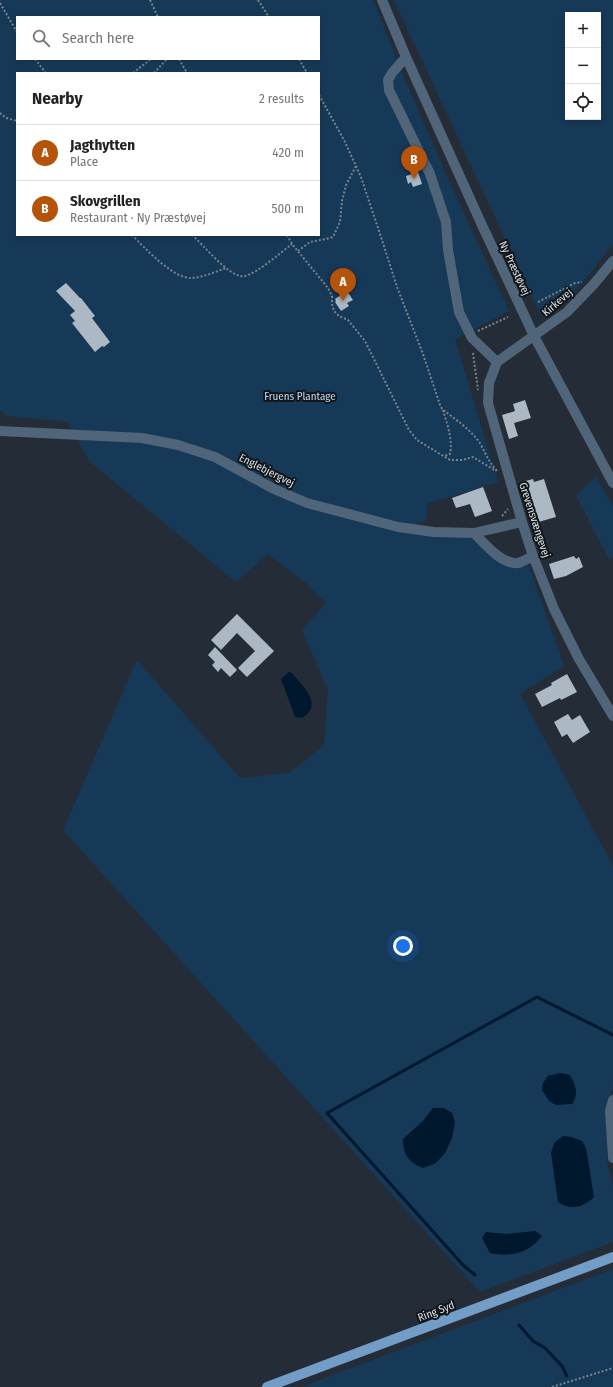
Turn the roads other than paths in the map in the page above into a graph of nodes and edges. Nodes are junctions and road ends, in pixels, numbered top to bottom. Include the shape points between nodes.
1 (382, 0) edge
2 (406, 57) junction
3 (613, 261) edge
4 (534, 336) junction
5 (497, 362) junction
6 (0, 431) edge
7 (613, 483) edge
8 (522, 522) junction
9 (474, 533) junction
10 (533, 556) junction
11 (613, 716) edge
12 (613, 1100) edge
13 (613, 1158) edge
14 (613, 1257) edge
15 (267, 1387) edge

1 - 2 street, Ny Præstøvej
2 - 4 street, Ny Præstøvej
2 - 5 street via 388,80 389,90 430,174 446,222 448,250 459,312 472,338
3 - 4 street, Kirkevej via 567,312
4 - 5 street
4 - 7 street, Ny Præstøvej
5 - 8 street, Grevensvængevej via 489,383 488,403
6 - 9 street, Englebjergvej via 142,438 178,445 215,457 274,489 307,502 398,527 434,532
8 - 9 street, Englebjergvej
8 - 10 street, Grevensvængevej
9 - 10 street via 504,560 518,563
10 - 11 street, Grevensvængevej via 554,609 579,659
12 - 13 street via 610,1111
14 - 15 main road, Ring Syd

